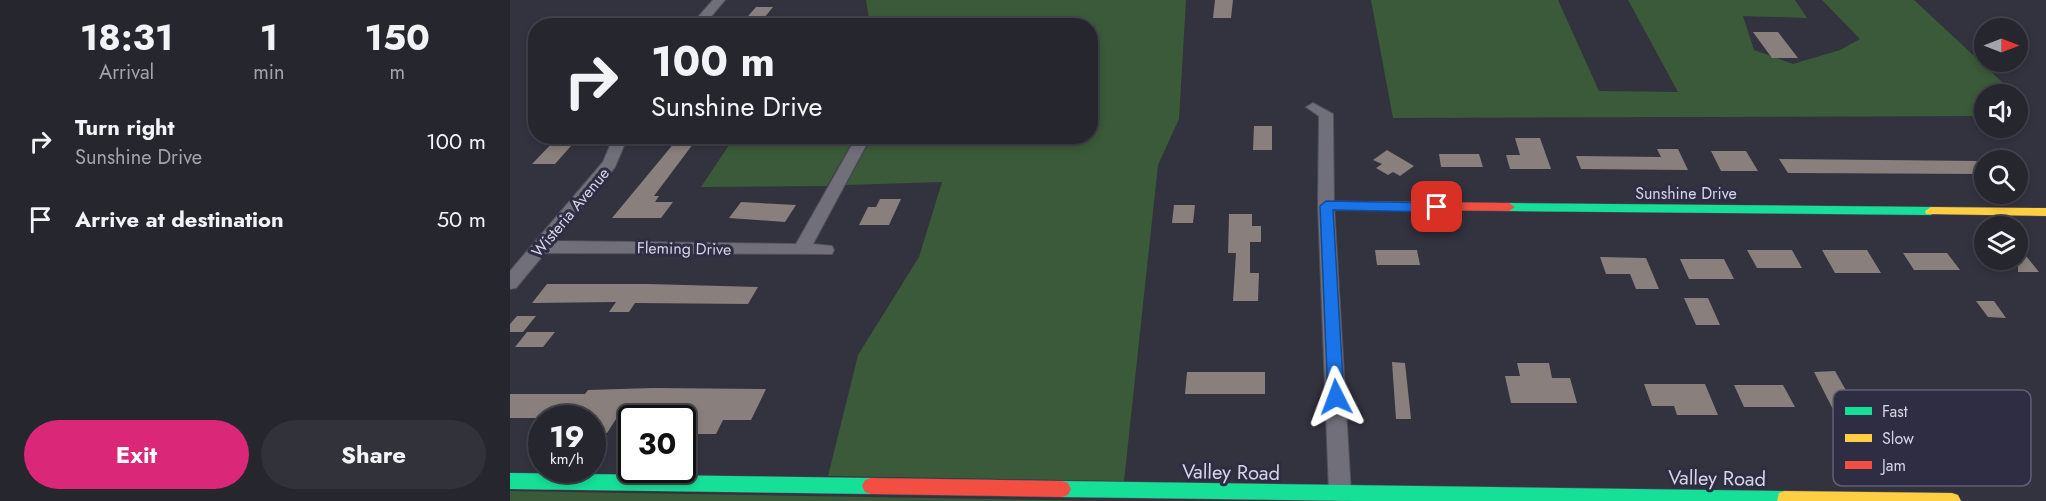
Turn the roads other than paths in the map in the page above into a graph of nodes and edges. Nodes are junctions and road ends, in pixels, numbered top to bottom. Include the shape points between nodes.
1 (719, 0) edge
2 (703, 18) edge
3 (1313, 107) dead end
4 (618, 144) edge
5 (860, 144) edge
6 (1326, 206) junction
7 (2046, 212) edge
8 (541, 247) junction
9 (801, 250) junction
10 (826, 250) dead end
11 (510, 283) edge
12 (510, 481) edge
13 (1340, 493) junction
14 (1639, 499) edge
15 (1952, 501) edge

1 - 2 street
3 - 6 street via 1326,114
4 - 8 street, Wisteria Avenue via 610,164
5 - 9 street
6 - 7 street, Sunshine Drive
6 - 13 street
8 - 9 street, Fleming Drive
8 - 11 street, Wisteria Avenue
9 - 10 street, Fleming Drive
12 - 13 street, Valley Road
13 - 14 street, Valley Road
14 - 15 street, Valley Road

